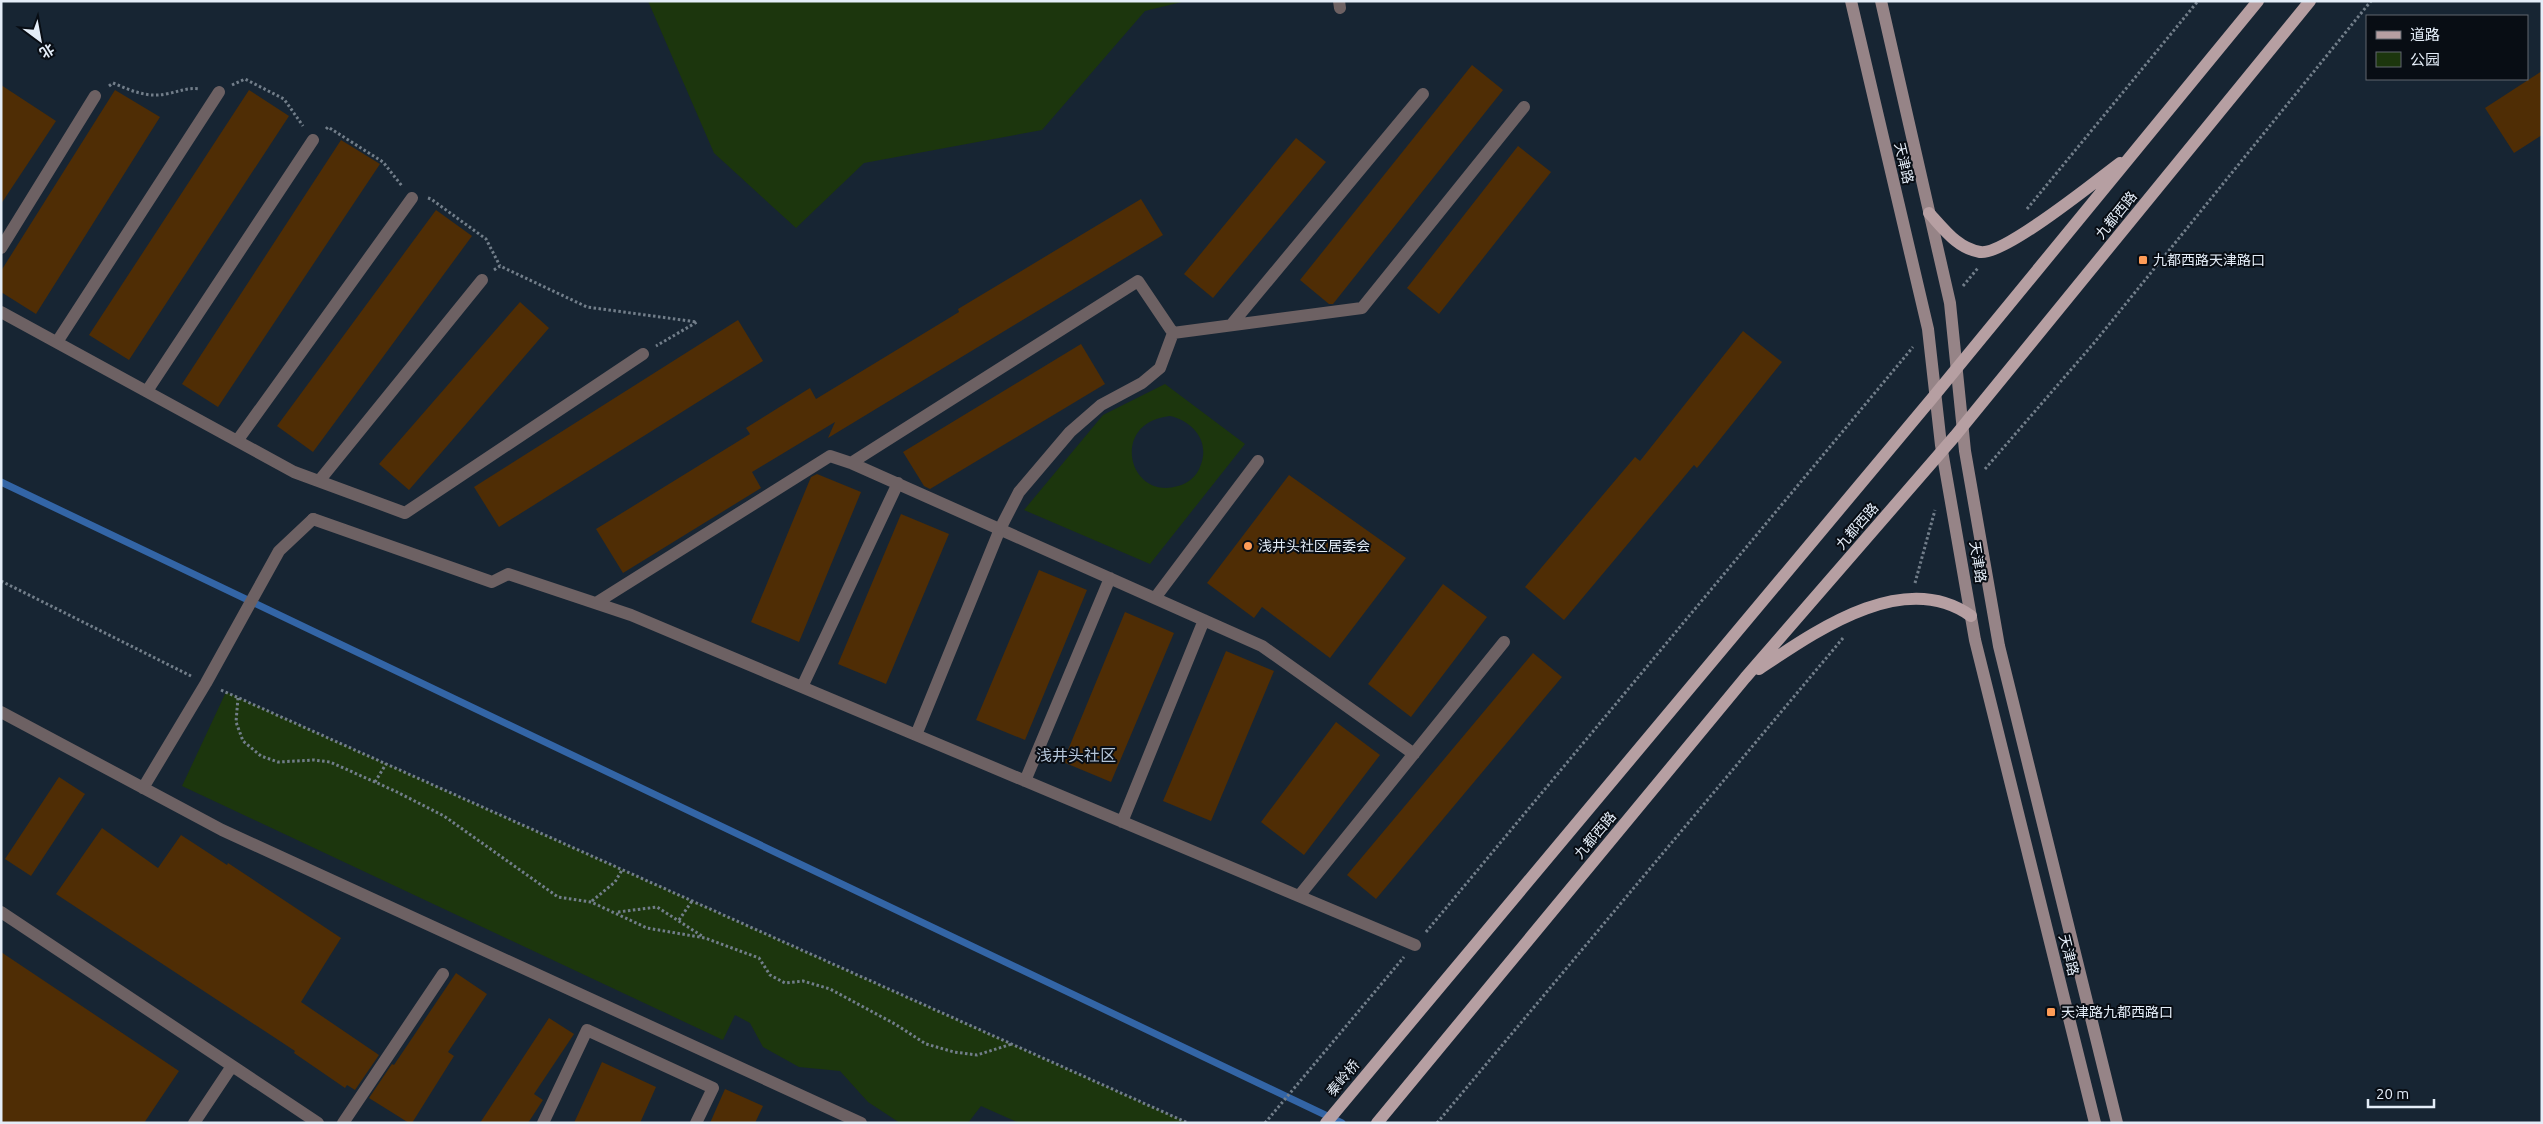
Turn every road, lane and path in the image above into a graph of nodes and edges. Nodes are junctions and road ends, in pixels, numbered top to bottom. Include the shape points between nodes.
1 (1852, 1) edge
2 (1881, 1) edge
3 (2198, 1) edge
4 (2258, 1) edge
5 (2310, 1) edge
6 (2371, 1) edge
7 (219, 92) dead end
8 (1423, 94) dead end
9 (95, 96) dead end
10 (1524, 107) dead end
11 (313, 140) dead end
12 (2134, 152) junction
13 (412, 198) dead end
14 (1930, 213) junction
15 (2020, 217) dead end
16 (1, 248) edge
17 (1995, 248) junction
18 (482, 280) joint
19 (1950, 303) junction
20 (1, 312) edge
21 (1231, 326) junction
22 (1928, 330) junction
23 (1173, 334) junction
24 (57, 342) junction
25 (643, 354) joint
26 (1956, 370) junction
27 (147, 392) junction
28 (1934, 396) junction
29 (1962, 428) junction
30 (237, 441) junction
31 (1942, 451) junction
32 (1258, 461) dead end
33 (851, 463) junction
34 (319, 481) junction
35 (898, 483) junction
36 (1972, 485) junction
37 (1952, 500) junction
38 (1000, 529) junction
39 (1110, 578) junction
40 (1, 581) edge
41 (1155, 598) junction
42 (1910, 600) junction
43 (596, 603) junction
44 (1971, 616) junction
45 (1204, 620) junction
46 (1849, 631) dead end
47 (1504, 642) dead end
48 (1745, 678) junction
49 (208, 681) junction
50 (802, 687) junction
51 (238, 698) junction
52 (1, 712) edge
53 (916, 735) junction
54 (1414, 754) junction
55 (386, 764) junction
56 (1025, 781) junction
57 (374, 782) junction
58 (143, 788) junction
59 (1122, 822) junction
60 (622, 870) junction
61 (1299, 896) junction
62 (692, 901) junction
63 (591, 902) junction
64 (1, 912) edge
65 (617, 912) junction
66 (679, 920) junction
67 (705, 938) junction
68 (1414, 945) junction
69 (443, 974) dead end
70 (1012, 1044) junction
71 (1384, 1052) joint
72 (232, 1066) junction
73 (194, 1123) edge
74 (318, 1123) edge
75 (343, 1123) edge
76 (543, 1123) edge
77 (696, 1123) edge
78 (861, 1123) edge
79 (1188, 1123) edge
80 (1265, 1123) edge
81 (1326, 1123) edge
82 (1377, 1123) edge
83 (1438, 1123) edge
84 (2095, 1123) edge
85 (2117, 1123) edge

1 - 22 main road, 天津路
2 - 14 main road, 天津路
3 - 15 path
4 - 12 main road, 九都西路
5 - 29 main road, 九都西路
6 - 36 path via 2094,343
7 - 24 street
8 - 21 street
9 - 16 street
10 - 21 street via 1362,308
11 - 27 street
12 - 17 main road via 2010,243
12 - 26 main road, 九都西路
13 - 30 street
14 - 17 main road via 1958,244 1981,252
14 - 19 main road, 天津路
17 - 19 path
18 - 25 path via 500,266 587,307 696,322
18 - 34 street
19 - 26 main road, 天津路
20 - 24 street
21 - 23 street
22 - 28 main road, 天津路
22 - 68 path
23 - 33 street via 1138,281
23 - 38 street via 1160,368 1142,383 1100,405 1070,432 1019,492
24 - 27 street
25 - 34 street via 405,513
26 - 28 main road, 九都西路
26 - 29 main road, 天津路
27 - 30 street
28 - 31 main road, 天津路
28 - 71 main road, 九都西路
29 - 31 main road, 九都西路
29 - 36 main road, 天津路
30 - 34 street via 294,472
31 - 37 main road, 天津路
31 - 48 main road, 九都西路
32 - 41 street
33 - 35 street
33 - 43 street via 830,456
35 - 38 street
35 - 50 street
36 - 85 main road, 天津路 via 1999,646
37 - 42 path via 1934,510
37 - 44 main road, 天津路
38 - 39 street
38 - 53 street
39 - 41 street
39 - 56 street
40 - 49 path
41 - 45 street
42 - 44 main road via 1930,600 1961,608
42 - 48 main road via 1887,601 1822,627
43 - 49 street via 508,574 492,582 313,519 279,551
43 - 50 street
44 - 84 main road, 天津路
45 - 54 street via 1262,646
45 - 59 street
46 - 83 path
47 - 54 street
48 - 82 main road, 九都西路
49 - 51 path
49 - 58 street
50 - 53 street
51 - 55 path
51 - 57 path via 236,722 243,741 261,756 278,762 330,762
52 - 58 street
53 - 56 street
54 - 61 street
55 - 57 path
55 - 60 path
56 - 59 street
57 - 63 path via 444,816 558,896
58 - 78 street via 222,830
59 - 61 street
60 - 62 path
60 - 63 path via 615,882
61 - 68 street
62 - 66 path
62 - 70 path
63 - 65 path
64 - 72 street
65 - 66 path via 656,907
65 - 67 path via 647,928
66 - 67 path
67 - 70 path via 759,958 770,975 785,983 803,981 830,988 926,1044 977,1055
68 - 80 path
69 - 75 street
70 - 79 path
71 - 81 main road, 秦岭桥
72 - 73 street
72 - 74 street
76 - 77 street via 587,1030 713,1088

